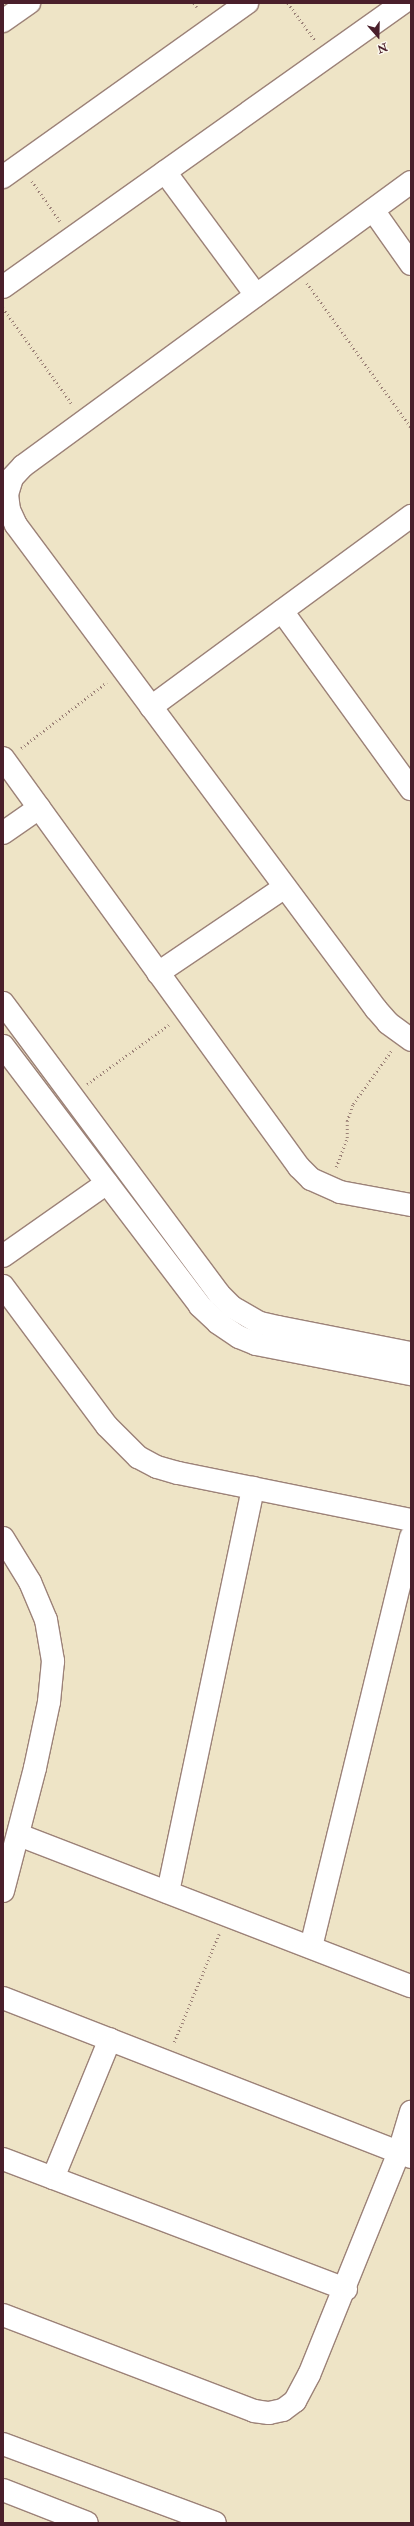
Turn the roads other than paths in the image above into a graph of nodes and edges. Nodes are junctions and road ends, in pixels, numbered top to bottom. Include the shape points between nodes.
1 (29, 3) edge
2 (247, 3) edge
3 (402, 3) edge
4 (3, 21) edge
5 (12, 170) edge
6 (165, 172) junction
7 (411, 182) edge
8 (373, 210) junction
9 (411, 264) edge
10 (3, 287) edge
11 (256, 295) junction
12 (409, 522) edge
13 (282, 611) junction
14 (151, 707) junction
15 (4, 759) edge
16 (411, 789) edge
17 (39, 808) junction
18 (3, 834) edge
19 (285, 887) junction
20 (158, 973) junction
21 (3, 1003) edge
22 (407, 1037) edge
23 (3, 1046) edge
24 (37, 1049) junction
25 (17, 1065) junction
26 (106, 1184) junction
27 (411, 1205) edge
28 (3, 1256) edge
29 (3, 1286) edge
30 (411, 1353) edge
31 (411, 1374) edge
32 (253, 1488) junction
33 (411, 1520) edge
34 (411, 1537) edge
35 (3, 1538) edge
36 (19, 1835) junction
37 (3, 1891) edge
38 (168, 1892) junction
39 (311, 1947) junction
40 (411, 1986) edge
41 (3, 1998) edge
42 (110, 2039) junction
43 (411, 2112) edge
44 (405, 2155) edge
45 (3, 2159) edge
46 (53, 2178) junction
47 (346, 2289) junction
48 (3, 2315) edge
49 (3, 2444) edge
50 (3, 2490) edge
51 (87, 2523) edge
52 (215, 2523) edge

1 - 4 street
2 - 5 street
3 - 6 street
6 - 10 street
6 - 11 street
7 - 8 street
8 - 9 street
8 - 11 street
11 - 14 street via 23,466 12,478 7,494 9,510 16,525
12 - 13 street
13 - 14 street
13 - 16 street
14 - 19 street
15 - 17 street
17 - 18 street
17 - 20 street
19 - 20 street
19 - 22 street via 376,1009
20 - 27 street via 299,1167 326,1188
21 - 24 street
23 - 25 street
24 - 25 street
24 - 30 street via 219,1294 232,1307 266,1324
25 - 26 street
26 - 28 street
26 - 31 street via 200,1306 218,1323 240,1337 273,1348
29 - 32 street via 107,1426 138,1457 157,1467
32 - 33 street
32 - 38 street
34 - 39 street
35 - 36 street via 30,1582 46,1620 53,1661 50,1702
36 - 37 street
36 - 38 street
38 - 39 street
39 - 40 street
41 - 42 street
42 - 44 street
42 - 46 street
43 - 44 street
44 - 47 street
45 - 46 street
46 - 47 street
47 - 48 street via 295,2401 283,2410 269,2413 254,2411
49 - 52 street
50 - 51 street

